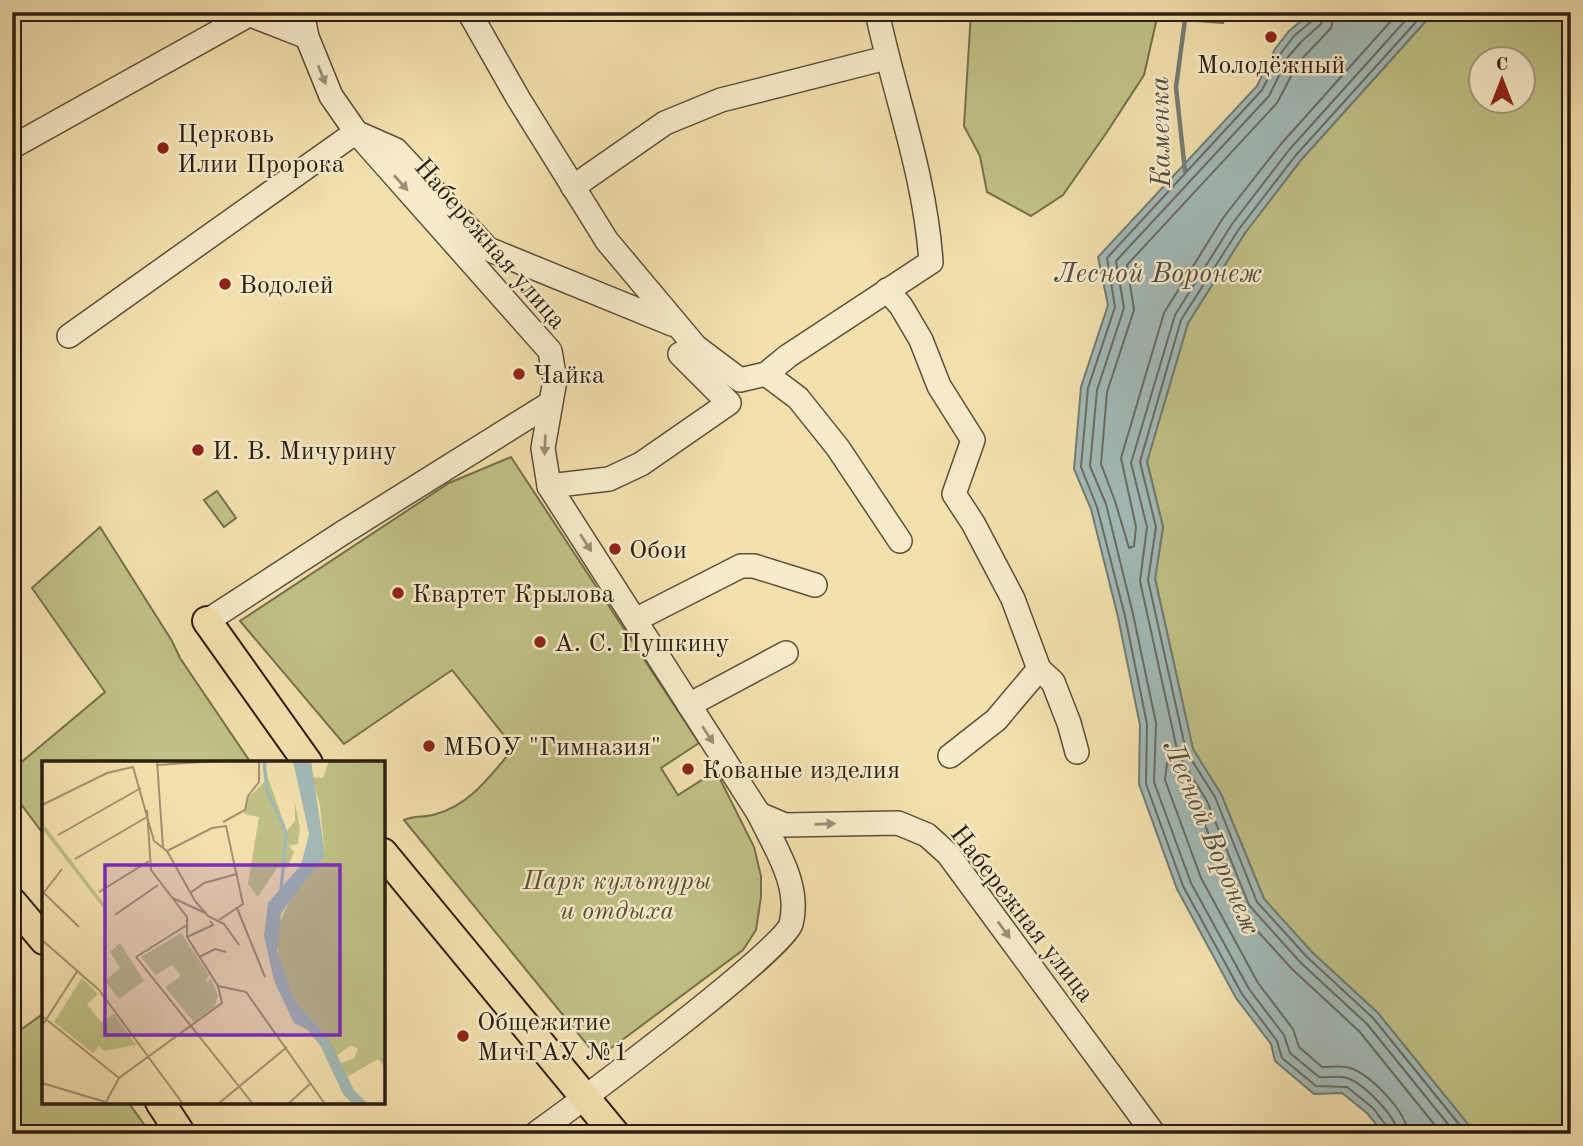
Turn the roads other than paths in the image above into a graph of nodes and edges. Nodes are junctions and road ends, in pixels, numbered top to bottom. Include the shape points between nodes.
1 (302, 12) edge
2 (469, 12) edge
3 (877, 12) edge
4 (253, 14) edge
5 (307, 37) junction
6 (886, 58) junction
7 (356, 132) junction
8 (12, 147) edge
9 (573, 187) junction
10 (887, 290) junction
11 (679, 327) junction
12 (69, 336) dead end
13 (680, 355) dead end
14 (766, 374) junction
15 (549, 404) junction
16 (549, 486) junction
17 (900, 541) dead end
18 (815, 585) dead end
19 (635, 620) junction
20 (207, 621) joint
21 (786, 653) dead end
22 (1039, 669) junction
23 (689, 705) junction
24 (1077, 752) dead end
25 (950, 756) dead end
26 (307, 761) edge
27 (759, 814) junction
28 (385, 855) edge
29 (12, 902) edge
30 (42, 938) edge
31 (585, 1097) junction
32 (161, 1104) edge
33 (181, 1134) edge
34 (535, 1134) edge
35 (615, 1134) edge
36 (1154, 1134) edge

1 - 5 street, Набережная улица
2 - 9 street, Набережная улица
3 - 6 street
4 - 5 street
4 - 8 street
5 -> 7 street, Набережная улица via 331,96
6 - 9 street via 721,100 665,123
6 - 10 street via 910,135 929,226 931,262
7 - 11 street, Набережная улица via 396,149 488,249
7 - 12 street
7 -> 15 street, Набережная улица via 550,351 555,380
9 - 11 street, Набережная улица via 607,241
10 - 14 street
10 - 22 street via 921,340 939,386 972,440 954,494 1013,599
11 - 14 street, Набережная улица via 740,380
13 - 16 street via 729,402 641,464 609,479
14 - 17 street via 798,398 838,448
15 -> 16 street, Набережная улица via 543,448
15 - 20 street
16 -> 19 street, Набережная улица
18 - 19 street via 741,566
19 - 23 street, Набережная улица
20 - 26 main road
21 - 23 street
22 - 24 street via 1053,682
22 - 25 street via 996,720
23 -> 27 street, Набережная улица
27 - 31 street via 787,872 793,898 790,927 750,967
27 -> 36 street, Набережная улица via 785,825 898,822 927,835 948,854
28 - 31 main road
29 - 30 main road
31 - 34 street
31 - 35 main road
32 - 33 main road

